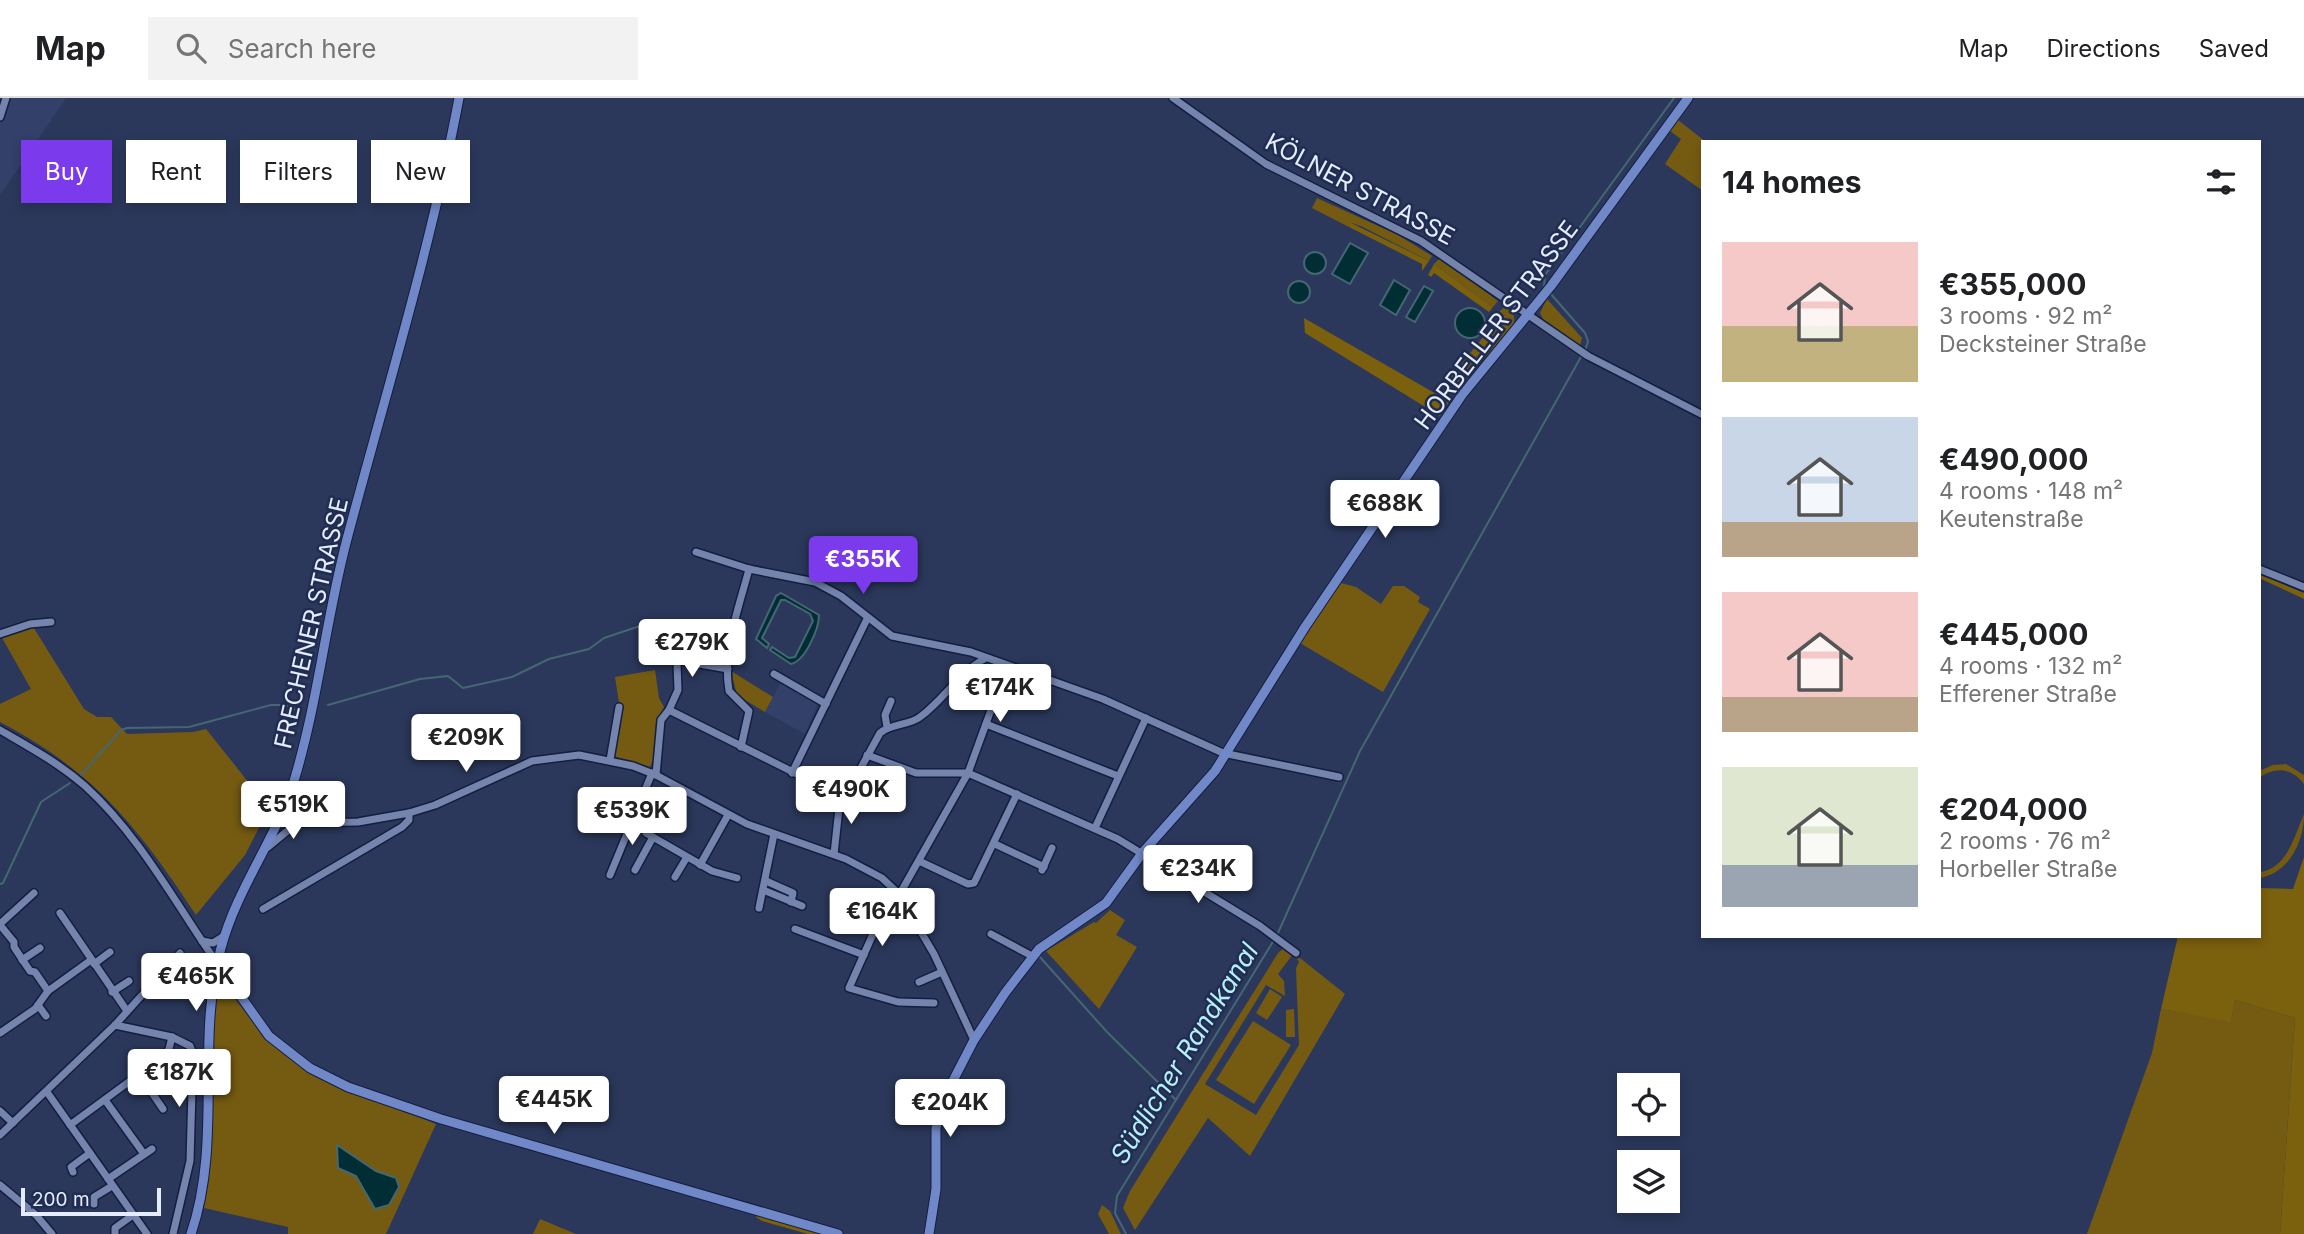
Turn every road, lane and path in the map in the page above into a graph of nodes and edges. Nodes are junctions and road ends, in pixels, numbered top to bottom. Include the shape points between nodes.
1 (6, 98) edge
2 (458, 98) edge
3 (1173, 98) edge
4 (1688, 98) edge
5 (0, 117) edge
6 (1529, 316) junction
7 (1701, 414) edge
8 (695, 552) dead end
9 (750, 569) junction
10 (2261, 570) edge
11 (2304, 587) edge
12 (867, 619) junction
13 (51, 622) dead end
14 (0, 634) edge
15 (676, 636) dead end
16 (971, 652) junction
17 (730, 656) junction
18 (986, 658) junction
19 (677, 659) junction
20 (1007, 666) junction
21 (971, 667) junction
22 (728, 668) junction
23 (774, 674) dead end
24 (891, 701) dead end
25 (826, 704) junction
26 (619, 706) dead end
27 (669, 710) junction
28 (1146, 718) junction
29 (986, 724) junction
30 (887, 727) junction
31 (0, 730) edge
32 (741, 747) junction
33 (1227, 754) junction
34 (867, 755) junction
35 (610, 760) junction
36 (792, 773) junction
37 (968, 773) junction
38 (654, 774) junction
39 (1118, 776) junction
40 (1339, 776) dead end
41 (289, 794) junction
42 (1017, 794) junction
43 (840, 799) junction
44 (409, 813) junction
45 (282, 814) junction
46 (729, 815) junction
47 (316, 821) junction
48 (1095, 828) junction
49 (646, 833) dead end
50 (774, 834) junction
51 (653, 837) junction
52 (995, 844) junction
53 (1052, 848) dead end
54 (265, 849) junction
55 (1143, 852) junction
56 (834, 854) junction
57 (687, 857) junction
58 (919, 861) junction
59 (700, 865) junction
60 (635, 870) dead end
61 (610, 875) dead end
62 (675, 877) dead end
63 (737, 878) dead end
64 (766, 881) junction
65 (763, 891) junction
66 (34, 893) dead end
67 (898, 893) junction
68 (792, 902) junction
69 (802, 906) dead end
70 (759, 908) dead end
71 (263, 909) dead end
72 (60, 913) dead end
73 (0, 924) edge
74 (795, 929) dead end
75 (992, 934) dead end
76 (224, 936) junction
77 (202, 940) junction
78 (40, 948) dead end
79 (110, 952) dead end
80 (180, 953) dead end
81 (1296, 953) dead end
82 (864, 955) junction
83 (1032, 956) junction
84 (22, 960) junction
85 (92, 962) junction
86 (217, 963) junction
87 (942, 972) junction
88 (129, 981) dead end
89 (919, 982) dead end
90 (234, 990) junction
91 (48, 991) junction
92 (112, 992) junction
93 (213, 997) junction
94 (934, 1003) dead end
95 (38, 1006) junction
96 (127, 1011) junction
97 (46, 1016) dead end
98 (115, 1025) junction
99 (0, 1033) edge
100 (172, 1037) junction
101 (974, 1040) junction
102 (139, 1074) junction
103 (47, 1092) junction
104 (105, 1100) junction
105 (163, 1109) dead end
106 (0, 1111) edge
107 (13, 1123) junction
108 (70, 1125) junction
109 (0, 1135) edge
110 (152, 1149) dead end
111 (90, 1153) junction
112 (144, 1154) junction
113 (74, 1172) dead end
114 (110, 1183) junction
115 (0, 1185) edge
116 (94, 1204) dead end
117 (133, 1215) junction
118 (52, 1234) edge
119 (116, 1234) edge
120 (147, 1234) edge
121 (173, 1234) edge
122 (191, 1234) edge
123 (838, 1234) edge
124 (929, 1234) edge

1 - 5 street
2 - 41 main road, FRECHENER STRASSE via 414,295 347,540
3 - 6 street, KÖLNER STRASSE via 1283,174 1439,251
4 - 6 main road, HORBELLER STRASSE
6 - 7 street, KÖLNER STRASSE via 1588,356
6 - 33 main road, HORBELLER STRASSE via 1462,395 1305,627
8 - 9 street
9 - 12 street via 815,582 841,596
9 - 17 street via 733,625
10 - 11 street
12 - 16 street via 898,638
12 - 25 street
13 - 14 street
15 - 19 street
16 - 18 street
16 - 21 street
17 - 19 street
17 - 22 street
18 - 20 street
18 - 21 street
19 - 22 street
19 - 27 street via 678,690
20 - 28 street
20 - 29 street
21 - 30 street via 920,717
22 - 32 street via 729,691 749,710
23 - 25 street
24 - 30 street via 885,715
25 - 36 street
26 - 35 street
27 - 32 street
27 - 38 street via 661,720
28 - 33 street
28 - 39 street
29 - 37 street
29 - 39 street
30 - 34 street via 874,739
31 - 77 street via 55,763 97,798 142,850
32 - 36 street
33 - 40 street
33 - 55 main road, HORBELLER STRASSE
34 - 37 street via 916,773
34 - 43 street
35 - 38 street
35 - 44 street via 567,755 532,761
36 - 43 street
37 - 42 street
37 - 58 street
38 - 46 street
38 - 61 street
39 - 48 street
41 - 45 main road, FRECHENER STRASSE
41 - 47 street via 296,810
42 - 48 street
42 - 52 street
43 - 56 street
44 - 47 street via 358,822
44 - 71 street via 402,827
45 - 47 street
45 - 54 main road, FRECHENER STRASSE
46 - 50 street
46 - 59 street
47 - 54 street via 292,825
48 - 55 street
49 - 51 street
50 - 56 street
50 - 64 street
51 - 57 street
51 - 60 street
52 - 53 street via 1043,869
52 - 58 street via 977,881 971,884
54 - 76 main road, FRECHENER STRASSE
55 - 81 street
55 - 83 main road, HORBELLER STRASSE via 1099,910
56 - 67 street via 870,870
57 - 59 street
57 - 62 street
58 - 67 street
59 - 63 street
64 - 65 street
64 - 68 street via 793,893
65 - 68 street
65 - 70 street
66 - 73 street
67 - 82 street via 884,907
67 - 87 street
68 - 69 street
72 - 85 street
73 - 84 street
74 - 82 street
75 - 83 street
76 - 77 street via 213,943
76 - 86 main road, FRECHENER STRASSE
77 - 86 street
78 - 84 street
79 - 85 street
80 - 96 street
82 - 94 street via 849,988 898,1002
83 - 101 main road, HORBELLER STRASSE
84 - 91 street
85 - 91 street
85 - 92 street
86 - 90 main road
86 - 93 main road, FRECHENER STRASSE
87 - 89 street
87 - 101 street
88 - 92 street
90 - 93 main road via 222,987
90 - 123 main road via 282,1048 348,1087 441,1119
91 - 95 street
92 - 96 street
93 - 122 main road, FRECHENER STRASSE via 209,1151 204,1191
95 - 97 street
95 - 99 street
96 - 98 street
98 - 100 street
98 - 103 street
100 - 102 street via 164,1056
100 - 121 street via 190,1046 193,1078 190,1161
101 - 124 main road, HORBELLER STRASSE via 950,1081 938,1115 936,1189
102 - 104 street
102 - 105 street
103 - 107 street
103 - 108 street
104 - 108 street
104 - 112 street
106 - 107 street
107 - 109 street
108 - 111 street
110 - 112 street
111 - 113 street via 71,1167
111 - 114 street
112 - 114 street
114 - 116 street via 94,1197
114 - 117 street
115 - 118 street via 36,1214
117 - 119 street via 115,1228
117 - 120 street

